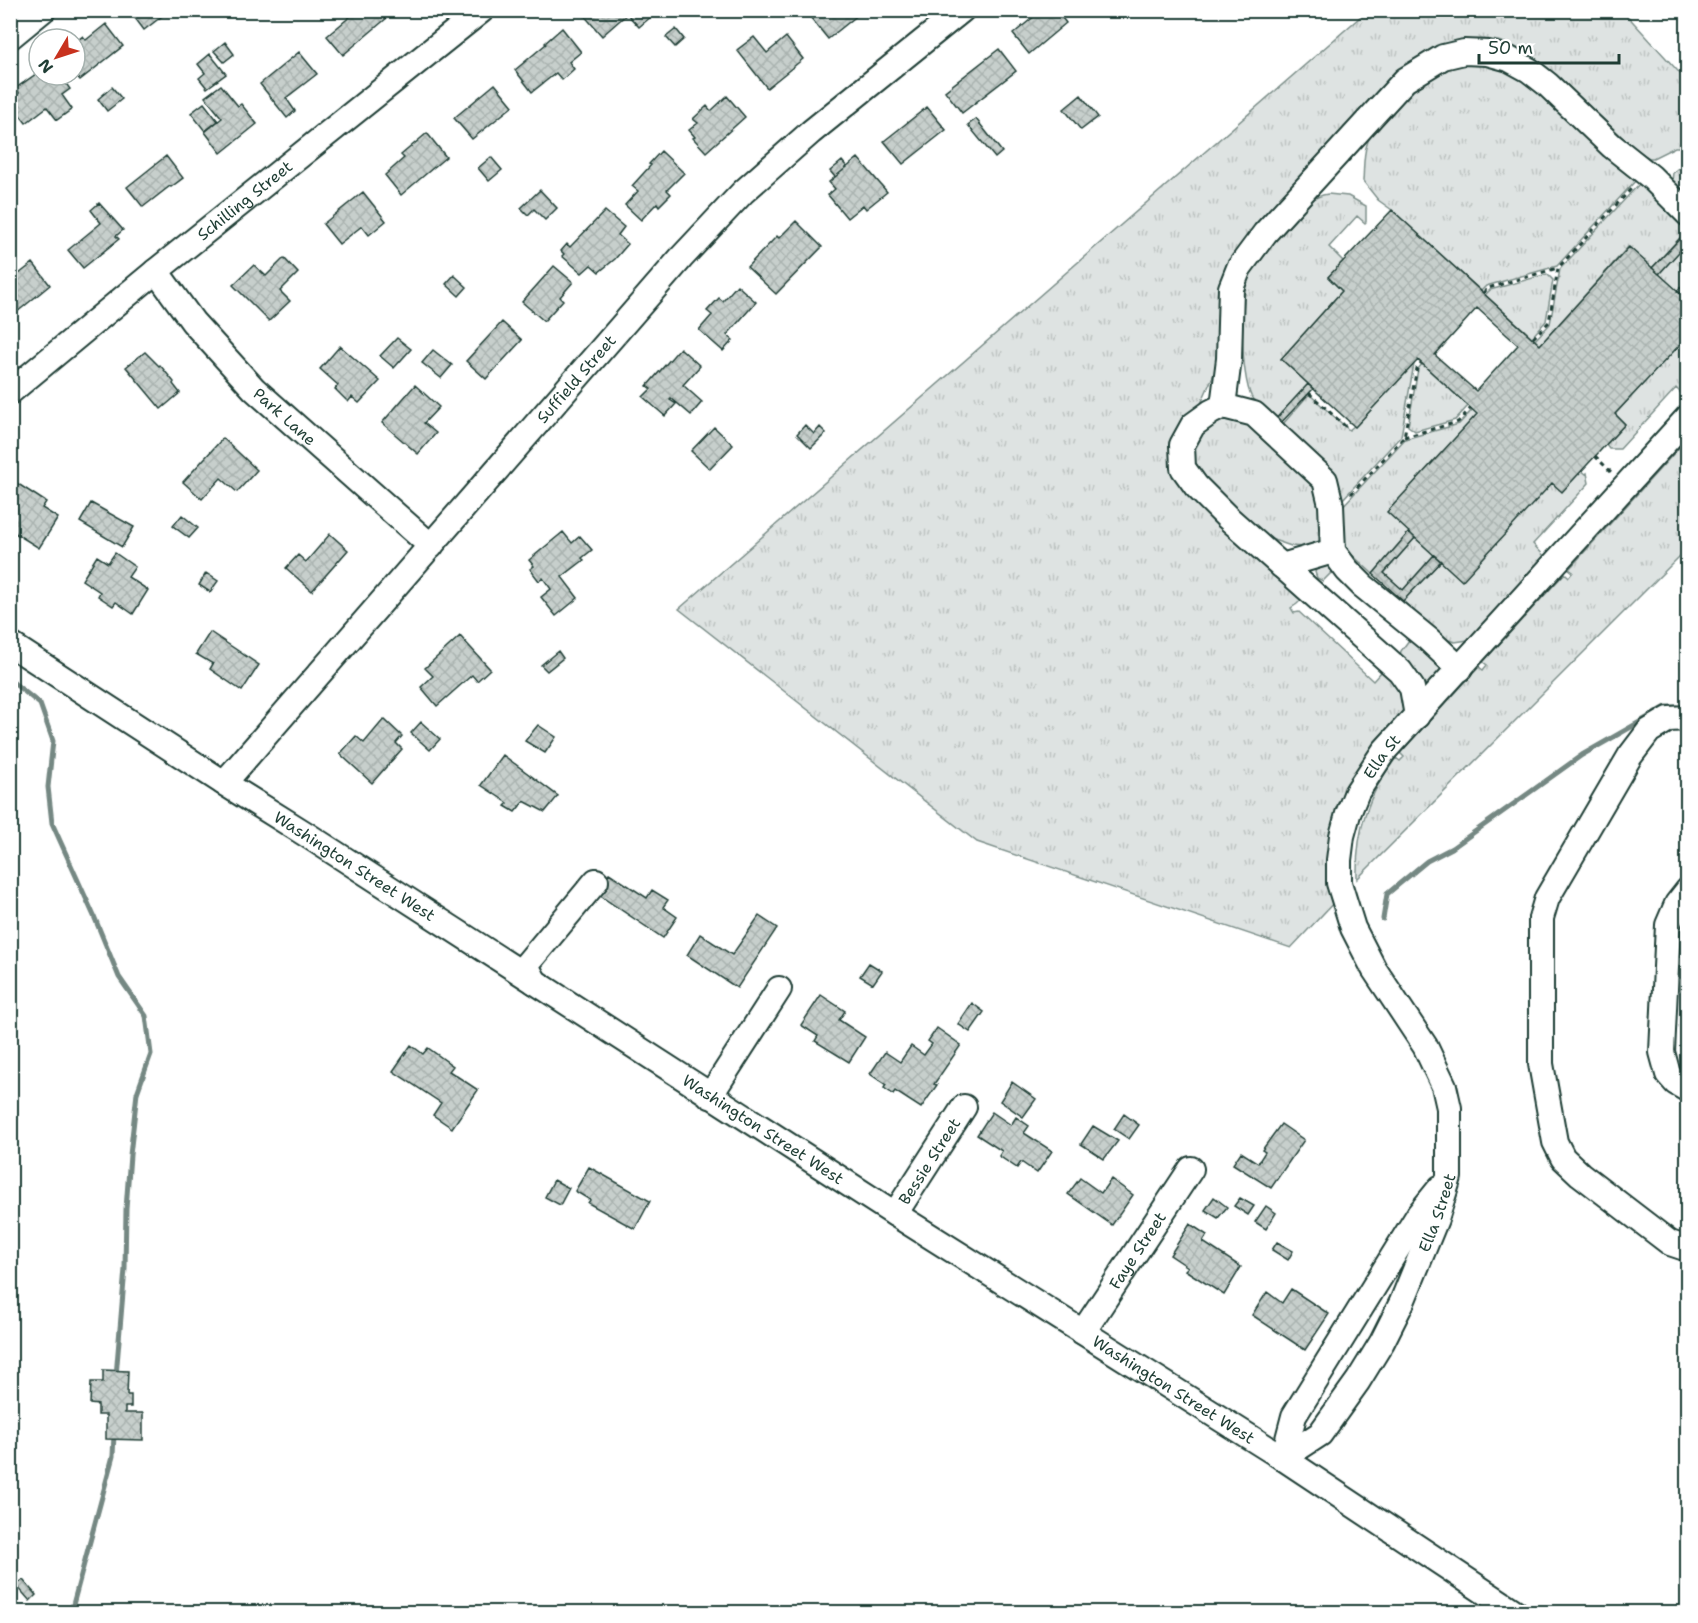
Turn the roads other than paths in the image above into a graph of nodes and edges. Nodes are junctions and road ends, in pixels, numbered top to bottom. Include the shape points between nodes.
1 (482, 10) edge
2 (962, 10) edge
3 (39, 12) edge
4 (10, 37) edge
5 (1688, 214) edge
6 (156, 271) junction
7 (10, 392) edge
8 (1223, 406) junction
9 (1688, 417) edge
10 (431, 546) junction
11 (1333, 551) junction
12 (1282, 566) junction
13 (10, 644) edge
14 (1460, 669) junction
15 (1417, 716) junction
16 (1688, 718) edge
17 (224, 783) junction
18 (596, 881) dead end
19 (1688, 890) edge
20 (535, 982) junction
21 (779, 989) dead end
22 (1688, 1090) edge
23 (710, 1096) junction
24 (964, 1107) dead end
25 (1191, 1169) dead end
26 (1449, 1177) junction
27 (895, 1214) junction
28 (1688, 1247) edge
29 (1362, 1307) junction
30 (1392, 1323) junction
31 (1083, 1332) junction
32 (1282, 1458) junction
33 (1515, 1612) edge

1 - 6 street, Schilling Street
2 - 10 street, Suffield Street via 743,192
3 - 4 street
5 - 8 street via 1528,70 1487,53 1464,52 1443,57 1406,80 1266,233 1239,268 1232,288
6 - 7 street, Schilling Street
6 - 10 street, Park Lane via 193,322 254,389
8 - 11 street via 1254,414 1325,480 1331,505
8 - 12 street via 1193,425 1182,445 1183,468 1196,486
9 - 14 street, Ella St
10 - 17 street, Suffield Street
11 - 12 street
11 - 14 street via 1363,586
12 - 15 street via 1400,671 1412,688
13 - 17 street, Washington Street West
14 - 15 street, Ella St
15 - 26 street, Ella St via 1384,751 1356,792 1342,836 1339,883 1353,928 1374,969 1425,1046 1444,1086 1449,1107
16 - 28 street via 1669,719 1649,731 1630,756 1547,898 1541,918 1541,1064 1555,1142 1563,1158 1580,1174 1670,1243
17 - 20 street, Washington Street West
18 - 20 street via 526,965
19 - 22 street via 1668,925 1662,1052 1668,1074
20 - 23 street, Washington Street West
21 - 23 street
23 - 27 street, Washington Street West
24 - 27 street, Bessie Street
25 - 31 street, Faye Street
26 - 29 street, Ella Street via 1419,1214
26 - 30 street, Ella Street via 1436,1219
27 - 31 street, Washington Street West
29 - 30 street
29 - 32 street, Ella Street via 1294,1416
30 - 32 street, Ella Street via 1358,1381 1320,1434
31 - 32 street, Washington Street West
32 - 33 street, Washington Street West

